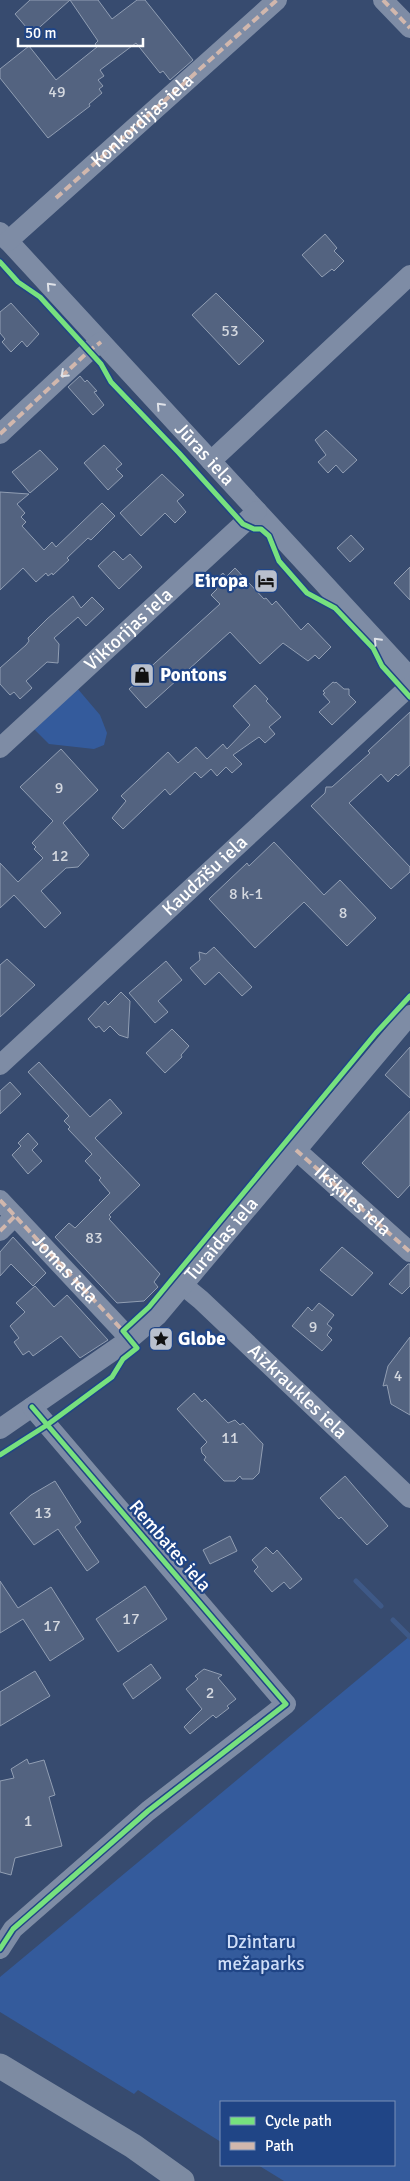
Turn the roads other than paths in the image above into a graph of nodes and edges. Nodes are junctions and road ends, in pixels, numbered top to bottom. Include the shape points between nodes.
1 (278, 0) edge
2 (383, 0) edge
3 (410, 28) edge
4 (4, 237) edge
5 (410, 275) edge
6 (102, 342) junction
7 (0, 434) edge
8 (211, 461) junction
9 (257, 511) junction
10 (410, 677) edge
11 (410, 686) edge
12 (0, 748) edge
13 (410, 1015) edge
14 (0, 1065) edge
15 (296, 1150) junction
16 (0, 1200) edge
17 (15, 1216) junction
18 (0, 1232) edge
19 (410, 1252) edge
20 (184, 1286) junction
21 (130, 1339) junction
22 (32, 1407) junction
23 (0, 1429) edge
24 (410, 1498) edge
25 (0, 1948) edge
26 (0, 2066) edge
27 (182, 2181) edge

1 - 4 street, Konkordijas iela via 56,198
2 - 3 street
6 -> 4 street, Jūras iela
5 - 8 street
6 -> 7 street
8 -> 6 street, Jūras iela
8 - 9 street, Jūras iela
10 -> 9 street, Jūras iela
9 - 12 street, Viktorijas iela
11 - 14 street, Kaudzīšu iela
13 - 15 street, Turaidas iela
15 - 19 street, Ikšķiles iela
15 - 20 street, Turaidas iela
16 - 17 street, Jomas iela
17 - 18 street
17 - 21 street, Jomas iela
20 - 21 street, Turaidas iela
20 - 24 street, Aizkraukles iela
21 - 22 street, Turaidas iela
22 - 23 street, Turaidas iela
22 - 25 street, Rembates iela via 286,1704 148,1811 13,1929
26 - 27 main road via 133,2146

